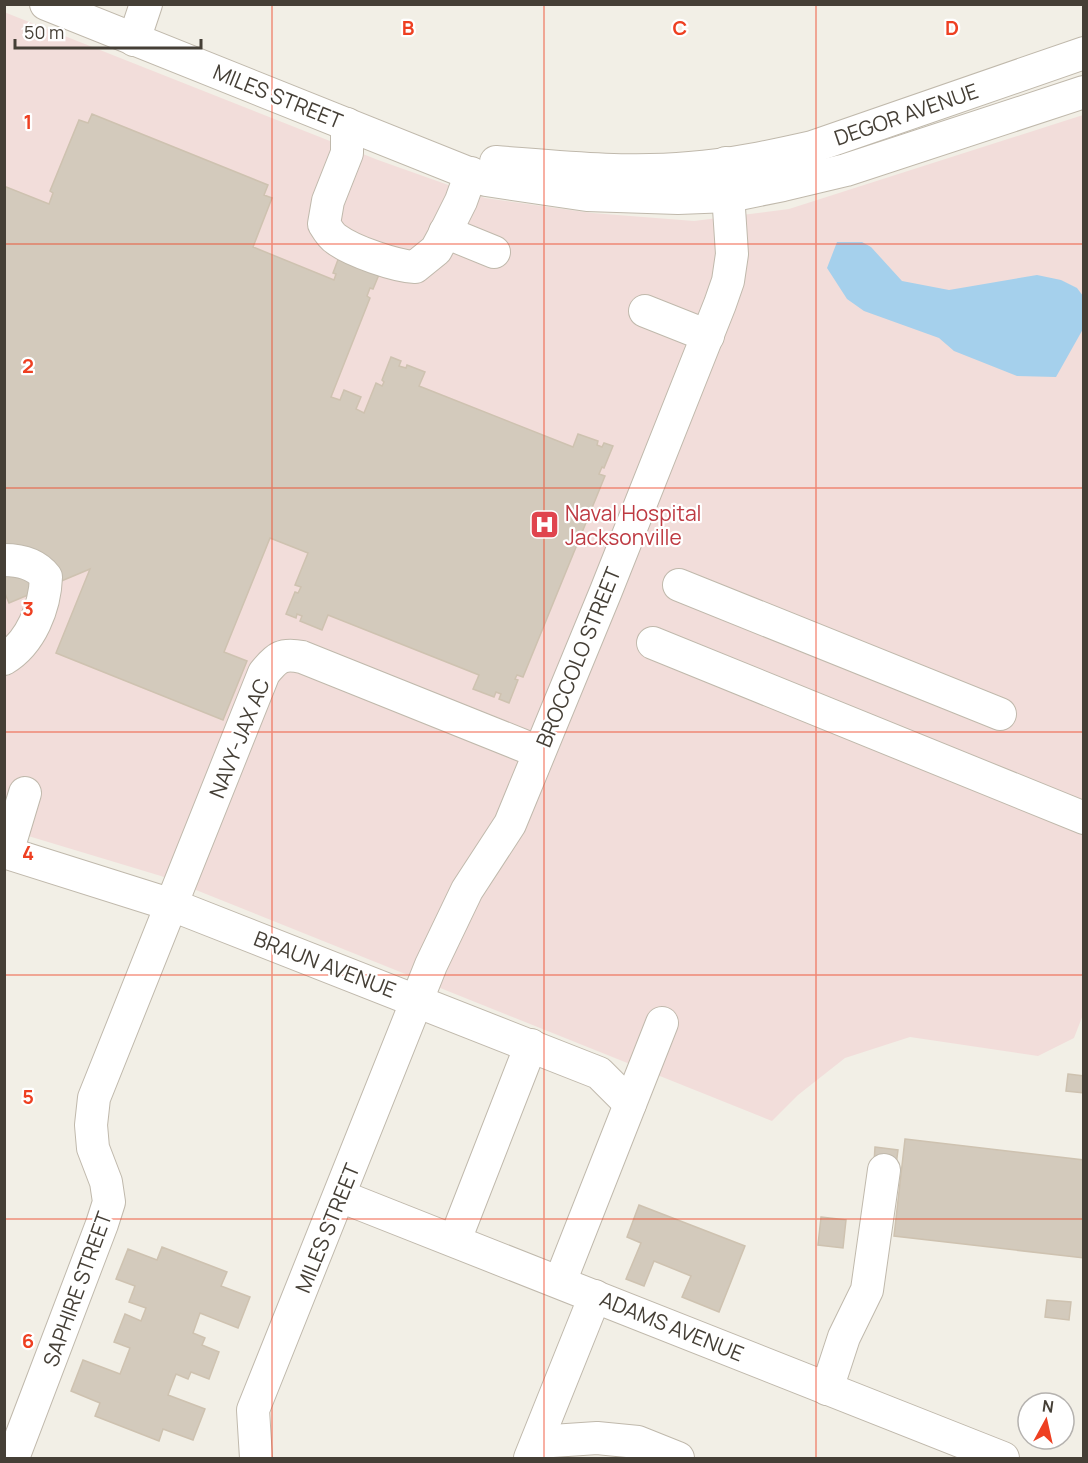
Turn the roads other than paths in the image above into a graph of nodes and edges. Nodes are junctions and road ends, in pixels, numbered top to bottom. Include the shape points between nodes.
1 (46, 4) edge
2 (146, 4) edge
3 (134, 40) junction
4 (1083, 53) edge
5 (1083, 92) edge
6 (347, 124) junction
7 (726, 163) junction
8 (457, 168) junction
9 (729, 196) junction
10 (445, 232) junction
11 (494, 252) dead end
12 (645, 311) dead end
13 (708, 336) junction
14 (4, 560) edge
15 (679, 585) dead end
16 (653, 643) dead end
17 (4, 659) edge
18 (1000, 714) dead end
19 (539, 752) junction
20 (25, 793) dead end
21 (1083, 818) edge
22 (6, 853) edge
23 (172, 905) junction
24 (155, 948) joint
25 (417, 1000) junction
26 (662, 1023) dead end
27 (531, 1046) junction
28 (630, 1104) junction
29 (884, 1170) dead end
30 (340, 1196) junction
31 (455, 1240) junction
32 (560, 1282) junction
33 (595, 1296) junction
34 (827, 1389) junction
35 (614, 1449) edge
36 (534, 1450) edge
37 (13, 1458) edge
38 (256, 1458) edge
39 (678, 1458) edge
40 (1003, 1458) edge

1 - 3 street, MILES STREET
2 - 3 street
3 - 6 street, MILES STREET
4 - 7 street, DEGOR AVENUE via 812,147
5 - 9 street, DEGOR AVENUE via 846,170
6 - 8 street, MILES STREET
6 - 10 street via 347,153 325,213 324,225 335,238 401,266 415,267 436,250
7 - 8 street, MILES STREET via 616,170 489,161
7 - 9 street, BROCCOLO STREET
8 - 9 street, MILES STREET via 486,180 587,195
8 - 10 street via 461,201
9 - 13 street, BROCCOLO STREET via 732,254 728,281
10 - 11 street
12 - 13 street
13 - 19 street, BROCCOLO STREET
14 - 17 street via 34,566 46,577 46,589 26,642
15 - 18 street
16 - 21 street
19 - 23 street, NAVY-JAX AC via 302,657 289,654 275,659 264,673
19 - 25 street, BROCCOLO STREET via 510,824 467,890
20 - 22 street
22 - 23 street, BRAUN AVENUE
23 - 24 street, NAVY-JAX AC
23 - 25 street, BRAUN AVENUE
24 - 37 street, SAPHIRE STREET via 94,1098 93,1148 109,1202
25 - 27 street, BRAUN AVENUE
25 - 30 street, MILES STREET
26 - 28 street
27 - 28 street, BRAUN AVENUE via 599,1072
27 - 31 street
28 - 32 street
29 - 34 street via 867,1290 844,1337
30 - 31 street, ADAMS AVENUE
30 - 38 street, MILES STREET via 254,1410
31 - 32 street, ADAMS AVENUE
32 - 33 street, ADAMS AVENUE
33 - 34 street, ADAMS AVENUE
33 - 36 street
34 - 40 street, ADAMS AVENUE
35 - 36 street via 597,1438
35 - 39 street via 638,1442

